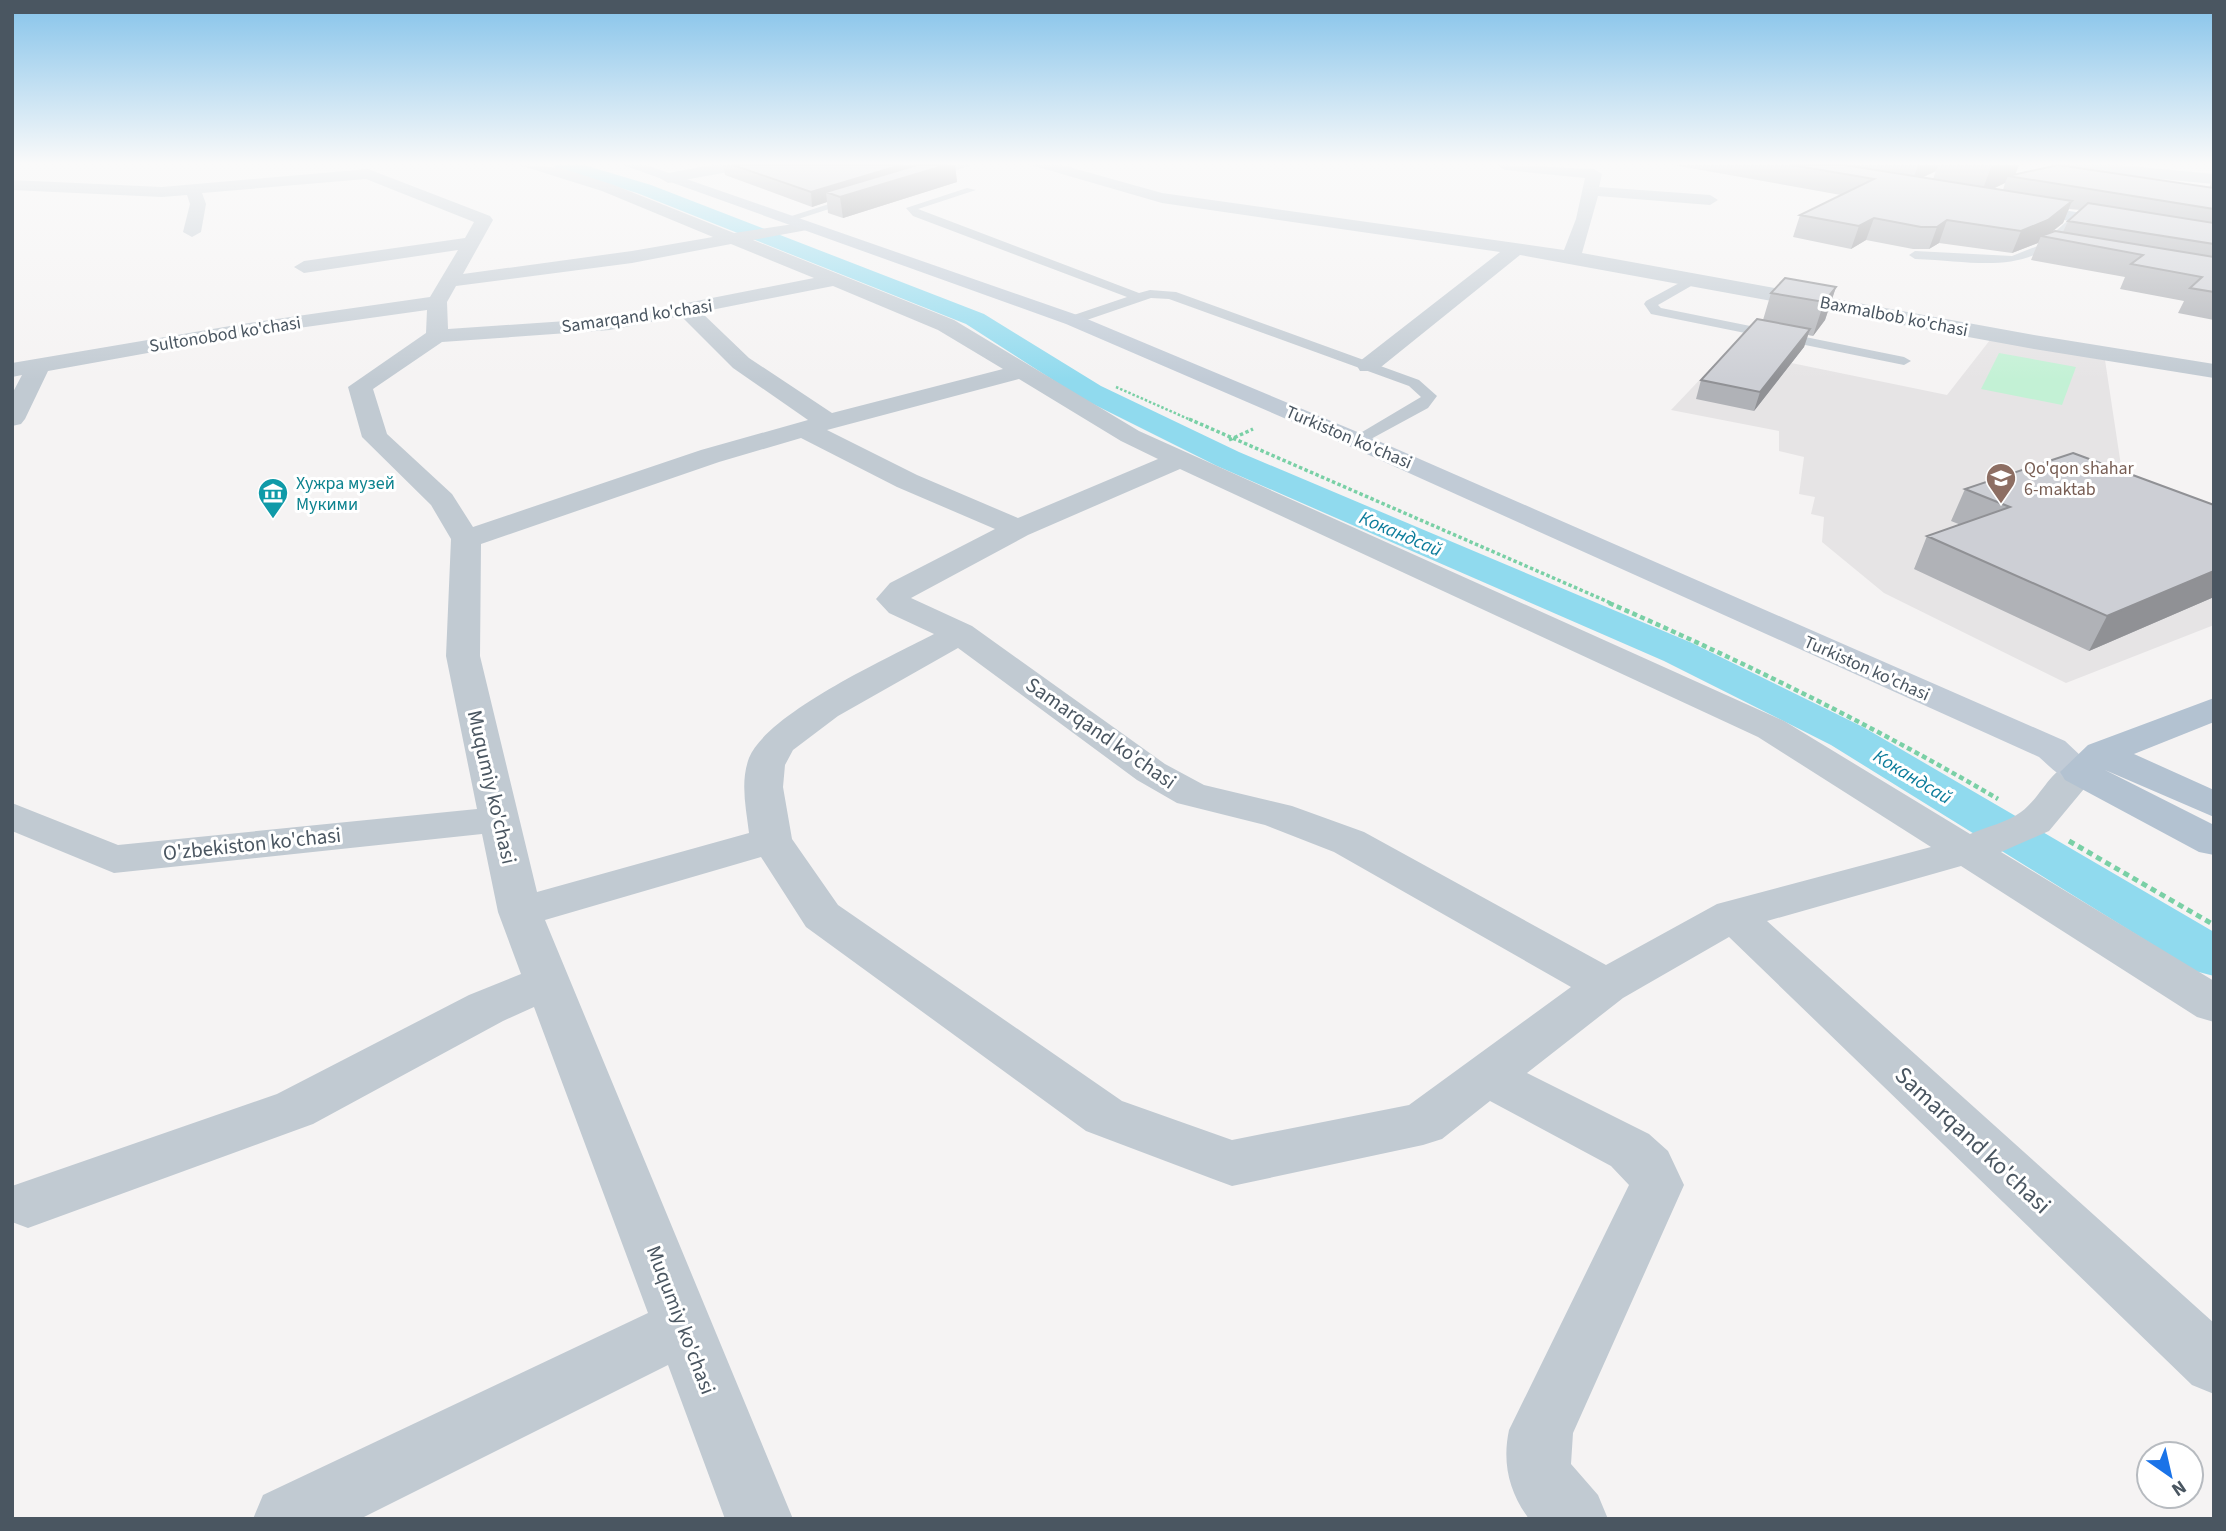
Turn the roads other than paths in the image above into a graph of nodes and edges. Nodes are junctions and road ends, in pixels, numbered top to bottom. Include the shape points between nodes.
1 (475, 236) edge
2 (728, 236) edge
3 (744, 236) edge
4 (819, 236) edge
5 (977, 236) edge
6 (1429, 236) edge
7 (1577, 236) edge
8 (2061, 236) edge
9 (2192, 236) edge
10 (734, 239) junction
11 (2214, 240) edge
12 (472, 242) junction
13 (1516, 249) junction
14 (1915, 255) edge
15 (1571, 257) junction
16 (304, 267) dead end
17 (1694, 279) junction
18 (835, 280) junction
19 (1140, 298) junction
20 (442, 307) junction
21 (686, 310) junction
22 (1073, 320) junction
23 (1904, 361) dead end
24 (39, 365) junction
25 (1368, 366) junction
26 (12, 370) edge
27 (1023, 371) junction
28 (2214, 371) edge
29 (12, 419) edge
30 (816, 426) junction
31 (1358, 440) junction
32 (1180, 459) junction
33 (1018, 529) junction
34 (466, 539) junction
35 (960, 633) junction
36 (2214, 709) edge
37 (2077, 758) junction
38 (2214, 805) edge
39 (12, 816) edge
40 (501, 819) junction
41 (771, 840) junction
42 (2214, 842) edge
43 (1966, 851) junction
44 (520, 912) junction
45 (1732, 915) junction
46 (547, 982) junction
47 (1606, 986) junction
48 (2214, 1004) edge
49 (1487, 1076) junction
50 (28, 1205) dead end
51 (683, 1327) junction
52 (2214, 1364) edge
53 (287, 1519) edge
54 (759, 1519) edge
55 (1574, 1519) edge

1 - 12 street
2 - 10 street
3 - 10 street
4 - 22 main road, Turkiston ko'chasi
5 - 19 lane
6 - 13 street, Baxmalbob ko'chasi
7 - 15 street
8 - 14 lane via 2051,248 2014,260
9 - 11 main road
10 - 18 street
10 - 20 street via 632,257
12 - 16 street
12 - 20 street
13 - 15 street, Baxmalbob ko'chasi
13 - 25 street
15 - 17 street, Baxmalbob ko'chasi
17 - 23 lane via 1651,303 1656,311
17 - 28 street, Baxmalbob ko'chasi
18 - 21 street, Samarqand ko'chasi
18 - 27 street via 946,325
19 - 22 lane
19 - 25 lane via 1150,294 1189,299
20 - 21 street, Samarqand ko'chasi via 610,324
20 - 24 street, Sultonobod ko'chasi via 242,330
20 - 34 street via 360,387 375,437 442,500
21 - 30 street
22 - 31 main road, Turkiston ko'chasi
24 - 26 street, Sultonobod ko'chasi
24 - 29 street
25 - 31 lane via 1414,383 1429,396 1422,405
27 - 30 street
27 - 32 street via 1130,436
30 - 33 street via 907,481
30 - 34 street via 710,456
31 - 37 main road, Turkiston ko'chasi
32 - 33 street, Samarqand ko'chasi
32 - 43 street via 1771,729
33 - 35 street, Samarqand ko'chasi via 892,599
34 - 40 street, Muqumiy ko'chasi via 463,656
35 - 41 street via 806,719 769,753 763,786
35 - 47 street, Samarqand ko'chasi via 1151,772 1191,794 1278,815 1349,842
36 - 37 main road
37 - 38 main road, Turkiston ko'chasi
37 - 42 main road, Turkiston ko'chasi
37 - 43 street via 2035,822
39 - 40 street, O'zbekiston ko'chasi via 114,859
40 - 44 street, Muqumiy ko'chasi
41 - 44 street
41 - 49 street via 822,916 1104,1116 1232,1163 1423,1124
43 - 45 street
43 - 48 street
44 - 46 street, Muqumiy ko'chasi
45 - 47 street
45 - 52 street, Samarqand ko'chasi
46 - 50 street via 486,1008 295,1109
46 - 51 street, Muqumiy ko'chasi
47 - 49 street
49 - 55 street via 1630,1150 1649,1167 1657,1185 1541,1430 1534,1455 1540,1480
51 - 53 street
51 - 54 street, Muqumiy ko'chasi

